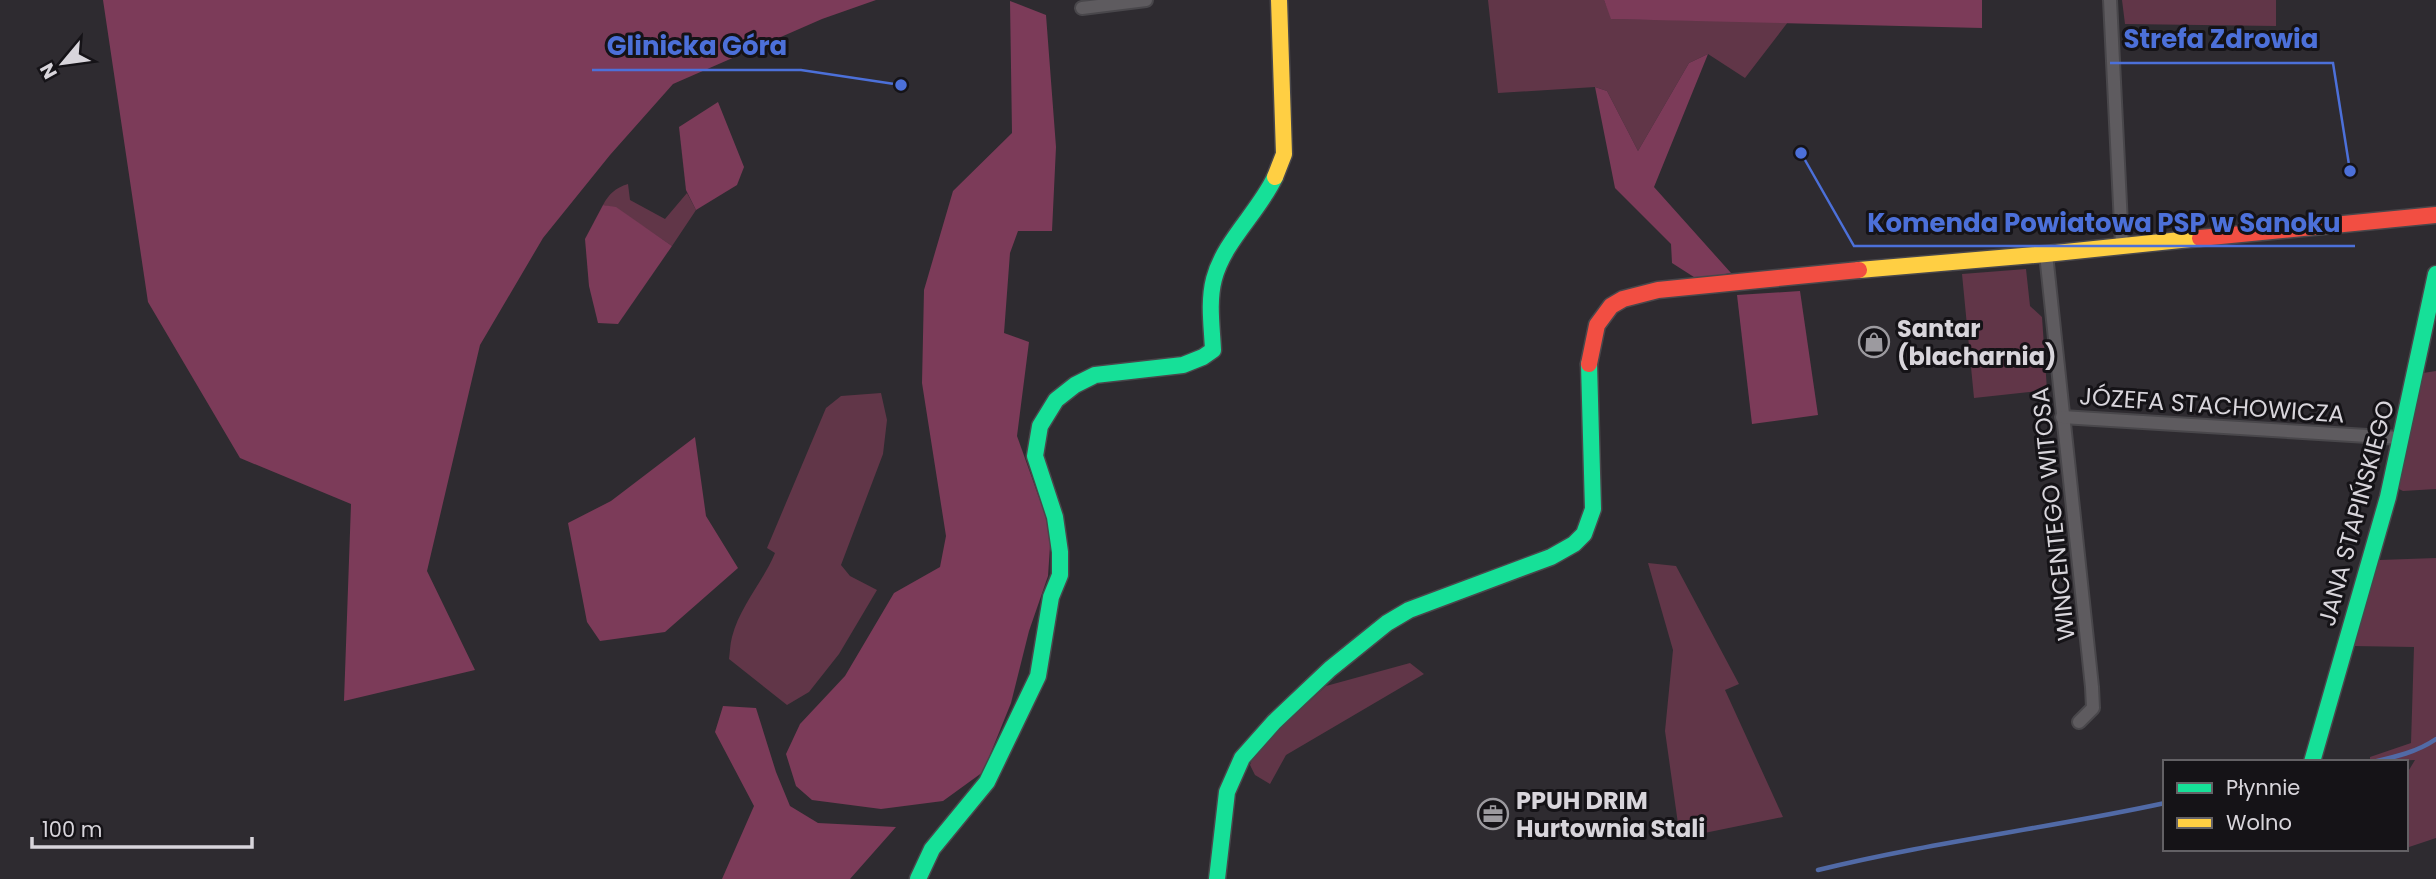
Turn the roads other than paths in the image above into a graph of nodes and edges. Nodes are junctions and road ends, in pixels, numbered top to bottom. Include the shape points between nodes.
1 (1146, 0) edge
2 (1279, 0) edge
3 (2110, 0) edge
4 (1082, 8) dead end
5 (2436, 215) edge
6 (2122, 245) junction
7 (2046, 254) junction
8 (2436, 274) edge
9 (2062, 417) junction
10 (2400, 438) junction
11 (2079, 722) dead end
12 (2313, 760) edge
13 (918, 879) edge
14 (1217, 879) edge

1 - 4 street
2 - 13 street via 1284,154 1266,194 1233,239 1215,276 1213,350 1183,365 1095,375 1056,400 1040,426 1035,456 1055,517 1060,575 1042,636 1038,676 987,782 932,849
3 - 6 street
5 - 6 street
6 - 7 street
7 - 9 street, WINCENTEGO WITOSA
7 - 14 street via 1658,290 1614,304 1592,333 1588,374 1593,509 1584,536 1551,557 1409,610 1367,638 1273,722 1242,758 1227,792
8 - 10 street, JANA STAPIŃSKIEGO
9 - 10 street, JÓZEFA STACHOWICZA
9 - 11 street, WINCENTEGO WITOSA via 2092,687 2093,708
10 - 12 street, JANA STAPIŃSKIEGO via 2388,497

